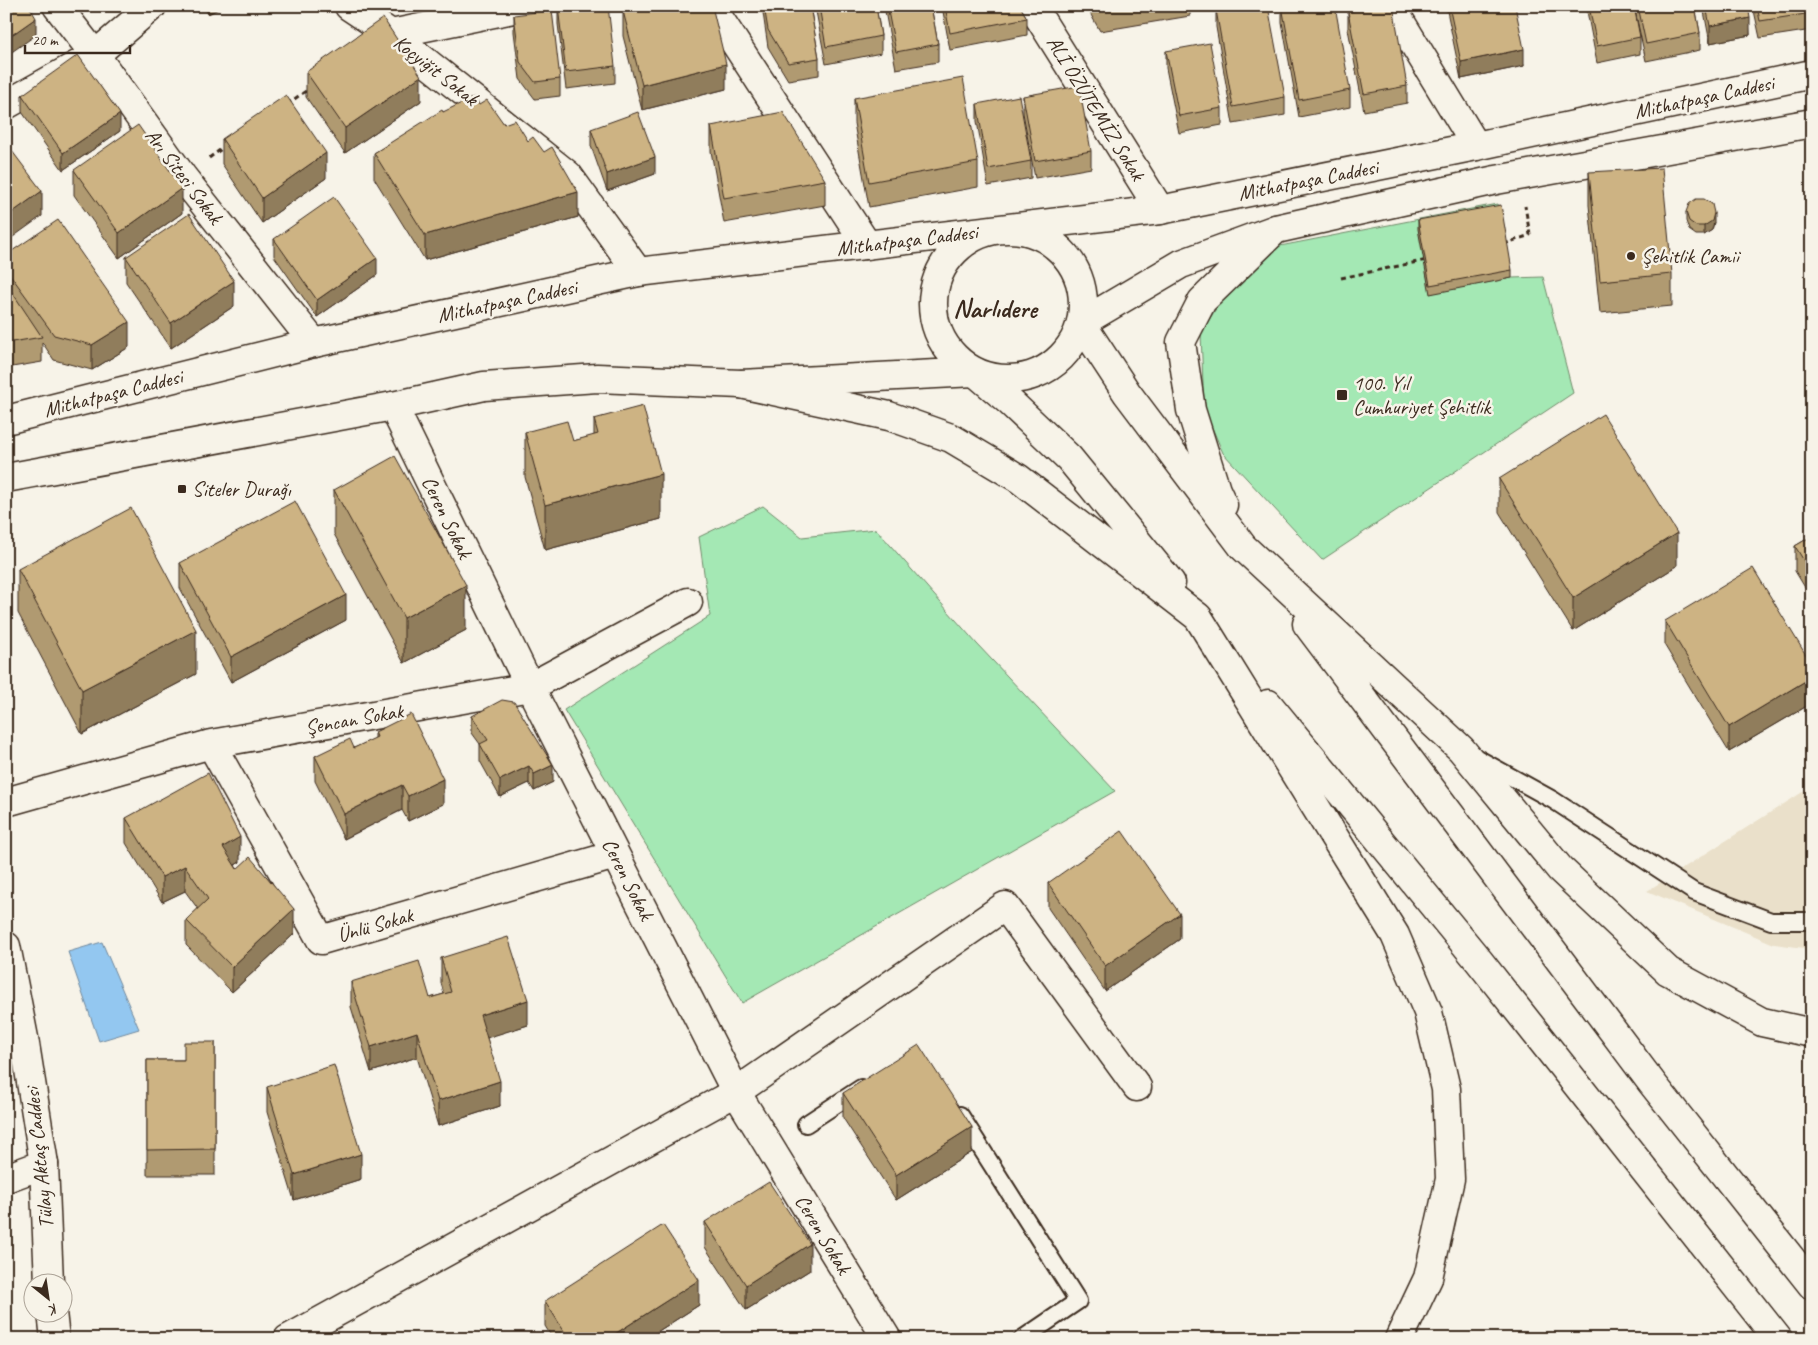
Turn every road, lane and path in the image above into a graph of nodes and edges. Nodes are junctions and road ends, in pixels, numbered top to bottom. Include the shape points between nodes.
1 (57, 6) edge
2 (152, 6) edge
3 (349, 6) edge
4 (528, 6) edge
5 (711, 6) edge
6 (1032, 6) edge
7 (1391, 6) edge
8 (391, 34) junction
9 (95, 56) junction
10 (1812, 74) edge
11 (310, 88) edge
12 (6, 105) edge
13 (286, 105) edge
14 (1812, 123) edge
15 (230, 143) edge
16 (1476, 146) junction
17 (182, 176) junction
18 (1520, 176) junction
19 (1160, 210) junction
20 (1276, 229) junction
21 (996, 230) junction
22 (867, 244) junction
23 (1496, 245) edge
24 (1428, 260) edge
25 (638, 272) junction
26 (1341, 278) dead end
27 (1081, 323) junction
28 (314, 343) junction
29 (975, 372) junction
30 (741, 384) junction
31 (393, 406) junction
32 (6, 420) edge
33 (6, 478) edge
34 (1243, 547) junction
35 (1266, 569) junction
36 (688, 602) dead end
37 (1198, 617) junction
38 (530, 687) junction
39 (211, 744) junction
40 (1461, 749) junction
41 (6, 802) edge
42 (615, 855) junction
43 (1812, 921) edge
44 (6, 946) edge
45 (1812, 1033) edge
46 (870, 1081) edge
47 (1137, 1087) dead end
48 (736, 1092) junction
49 (950, 1100) edge
50 (806, 1124) dead end
51 (44, 1164) junction
52 (6, 1178) edge
53 (49, 1272) edge
54 (1812, 1285) edge
55 (53, 1322) edge
56 (55, 1339) edge
57 (288, 1339) edge
58 (887, 1339) edge
59 (1022, 1339) edge
60 (1399, 1339) edge
61 (1778, 1339) edge

1 - 9 main road, Arı Sitesi Sokak
2 - 9 main road
3 - 8 main road, Koçyiğit Sokak
4 - 8 main road
5 - 22 main road
6 - 19 main road, ALİ ÖZÜTEMİZ Sokak
7 - 16 main road
8 - 25 main road, Koçyiğit Sokak via 568,175
9 - 12 main road
9 - 17 main road, Arı Sitesi Sokak
10 - 16 main road, Mithatpaşa Caddesi
11 - 13 path
14 - 18 main road, Mithatpaşa Caddesi
15 - 17 path
16 - 19 main road, Mithatpaşa Caddesi
17 - 28 main road, Arı Sitesi Sokak
18 - 20 main road, Mithatpaşa Caddesi
18 - 23 path via 1530,235
19 - 21 main road, Mithatpaşa Caddesi
20 - 27 main road, Mithatpaşa Caddesi via 1182,264
20 - 34 main road via 1202,301 1182,342 1197,428 1216,490
21 - 22 main road, Mithatpaşa Caddesi
21 - 27 main road via 1022,230 1045,238 1064,253 1078,274 1084,298
21 - 29 main road via 974,237 954,251 940,270 934,293 933,317 941,340 955,358
22 - 25 main road, Mithatpaşa Caddesi
24 - 26 path
25 - 28 main road, Mithatpaşa Caddesi
27 - 29 main road via 1072,344 1040,373 1018,379 996,379
27 - 34 main road via 1127,393
28 - 32 main road, Mithatpaşa Caddesi
29 - 30 main road
29 - 37 main road via 1068,458
30 - 31 main road via 597,378 484,386
30 - 37 main road via 889,416 951,438 1018,478
31 - 33 main road
31 - 38 main road, Ceren Sokak
34 - 35 main road
35 - 40 main road
35 - 54 main road via 1652,1083
36 - 38 main road, Şencan Sokak
37 - 60 main road via 1395,935 1428,1012 1446,1089 1450,1179 1428,1278
37 - 61 main road via 1479,962
38 - 39 main road, Şencan Sokak
38 - 42 main road, Ceren Sokak
39 - 41 main road, Şencan Sokak
39 - 42 main road, Ünlü Sokak via 321,940
40 - 43 lane via 1554,800 1694,892 1771,921
40 - 45 main road via 1560,869 1668,971 1762,1022
42 - 48 main road, Ceren Sokak
44 - 51 main road, Tülay Aktaş Caddesi
46 - 50 lane
47 - 48 main road via 1005,906
48 - 57 main road
48 - 58 main road, Ceren Sokak
49 - 59 lane via 1078,1301
51 - 52 main road
51 - 53 main road, Tülay Aktaş Caddesi
55 - 56 main road

